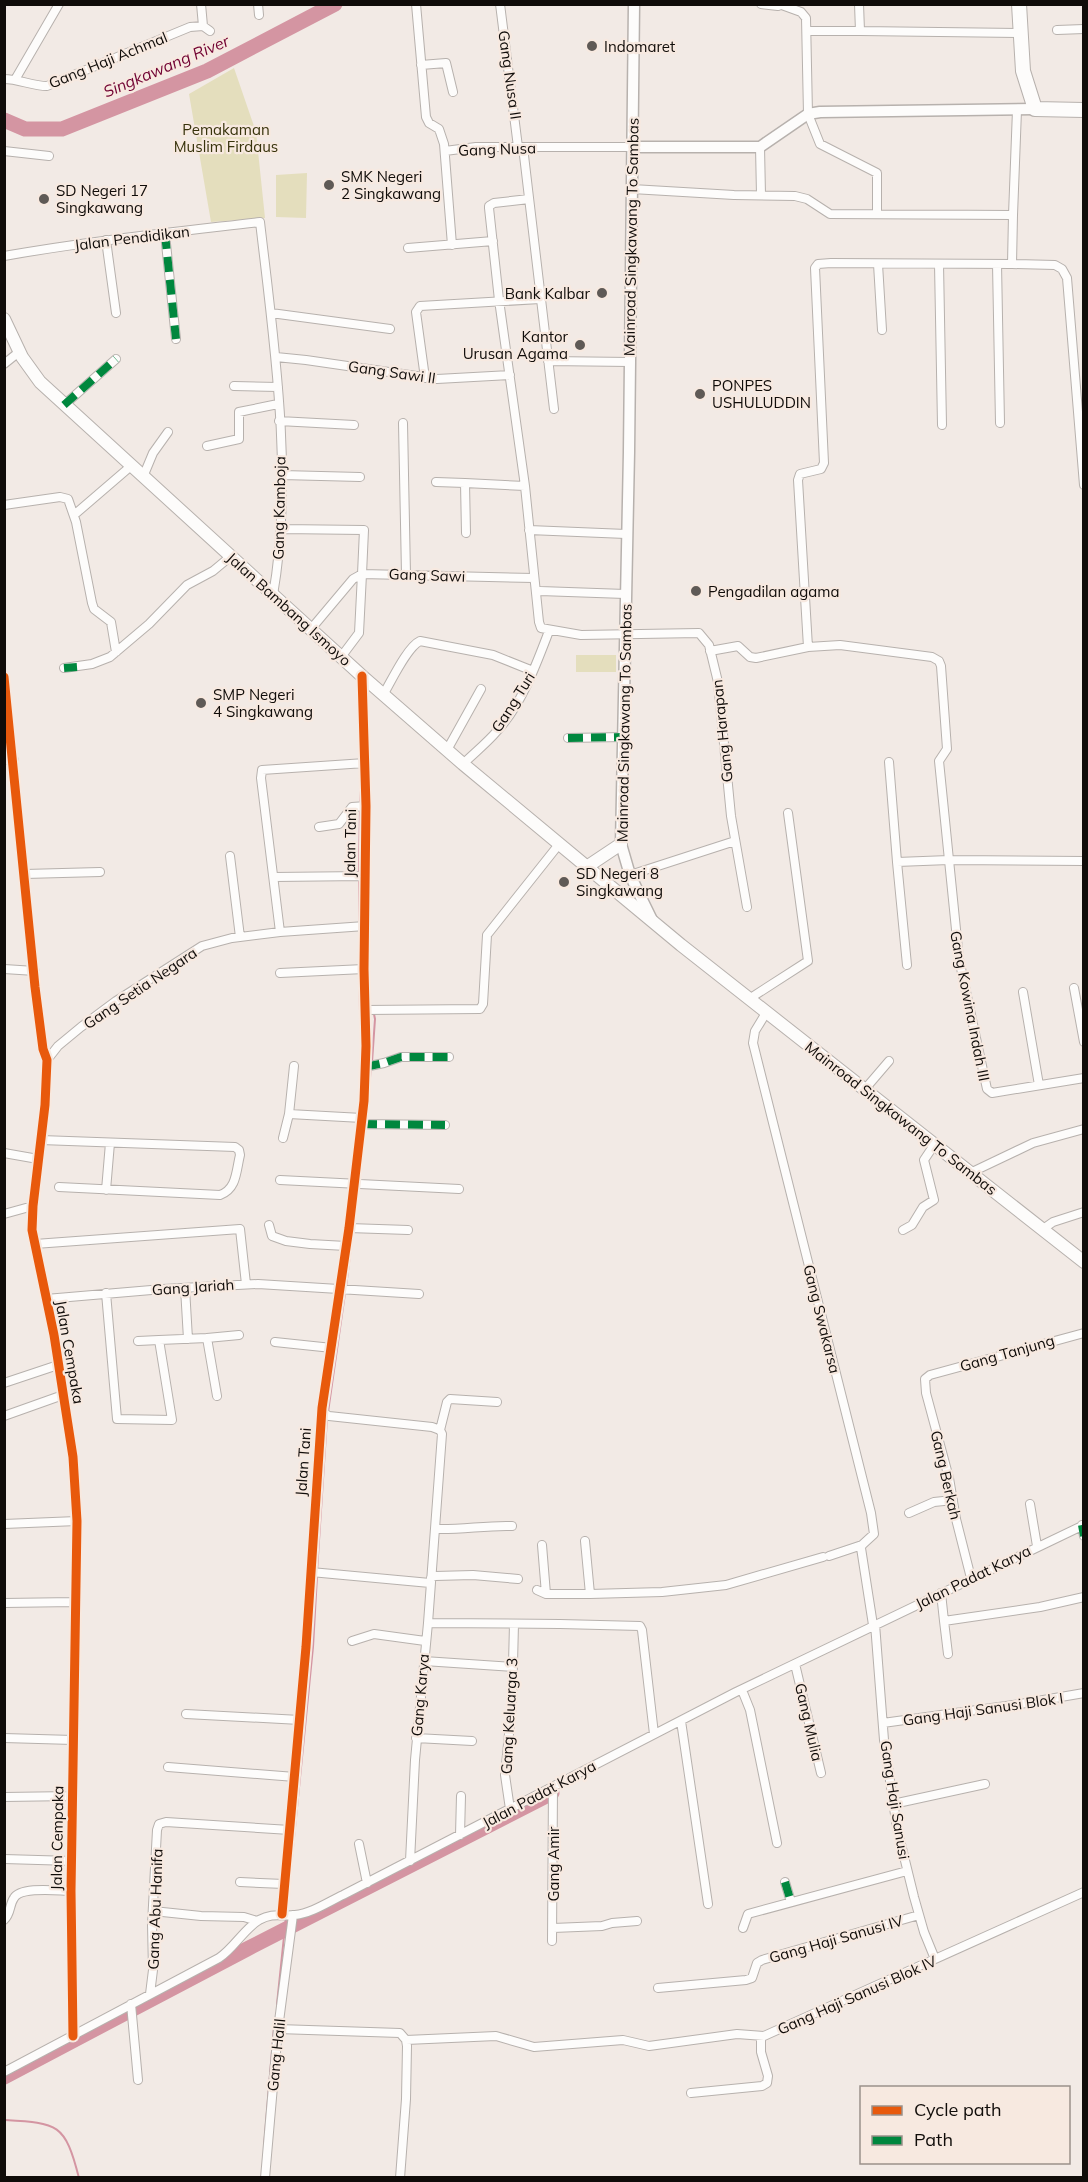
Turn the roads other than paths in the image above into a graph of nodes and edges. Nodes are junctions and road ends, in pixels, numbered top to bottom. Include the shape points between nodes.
1 (59, 4) edge
2 (201, 4) edge
3 (258, 4) edge
4 (416, 4) edge
5 (500, 4) edge
6 (634, 4) edge
7 (761, 4) edge
8 (859, 4) edge
9 (1019, 4) edge
10 (778, 5) edge
11 (260, 15) dead end
12 (1083, 29) edge
13 (1057, 30) dead end
14 (808, 31) junction
15 (860, 31) junction
16 (1020, 33) junction
17 (421, 65) junction
18 (16, 78) junction
19 (4, 79) edge
20 (453, 92) dead end
21 (1035, 109) junction
22 (1017, 110) junction
23 (1083, 110) edge
24 (808, 114) junction
25 (521, 147) junction
26 (632, 147) junction
27 (760, 147) junction
28 (4, 151) edge
29 (445, 151) junction
30 (49, 156) dead end
31 (632, 189) junction
32 (760, 195) junction
33 (529, 199) junction
34 (877, 214) junction
35 (1014, 215) junction
36 (165, 234) junction
37 (106, 240) junction
38 (493, 241) junction
39 (452, 244) junction
40 (408, 248) dead end
41 (4, 256) edge
42 (878, 264) junction
43 (939, 264) junction
44 (997, 264) junction
45 (1012, 264) junction
46 (540, 299) junction
47 (499, 300) junction
48 (116, 313) dead end
49 (271, 313) junction
50 (4, 319) edge
51 (390, 329) dead end
52 (882, 330) dead end
53 (176, 339) dead end
54 (276, 357) junction
55 (11, 358) edge
56 (116, 359) dead end
57 (548, 360) junction
58 (630, 362) junction
59 (510, 375) junction
60 (425, 378) junction
61 (234, 386) dead end
62 (278, 387) junction
63 (278, 404) junction
64 (64, 405) junction
65 (554, 409) dead end
66 (279, 421) junction
67 (403, 423) dead end
68 (1000, 423) dead end
69 (354, 424) dead end
70 (942, 425) dead end
71 (168, 432) dead end
72 (207, 446) dead end
73 (126, 472) junction
74 (282, 475) junction
75 (143, 477) junction
76 (360, 477) dead end
77 (436, 482) dead end
78 (465, 483) junction
79 (1083, 485) edge
80 (525, 486) junction
81 (4, 505) edge
82 (74, 515) junction
83 (281, 529) junction
84 (529, 530) junction
85 (466, 533) dead end
86 (627, 534) junction
87 (226, 561) junction
88 (362, 574) junction
89 (406, 574) junction
90 (534, 578) junction
91 (540, 591) dead end
92 (625, 594) junction
93 (273, 595) junction
94 (311, 629) junction
95 (549, 631) junction
96 (625, 634) junction
97 (808, 647) junction
98 (710, 651) junction
99 (116, 652) junction
100 (341, 657) junction
101 (64, 669) dead end
102 (533, 671) junction
103 (4, 677) edge
104 (362, 681) junction
105 (481, 689) dead end
106 (384, 695) junction
107 (624, 737) junction
108 (568, 738) dead end
109 (447, 750) junction
110 (9, 760) edge
111 (889, 762) dead end
112 (365, 763) junction
113 (463, 764) junction
114 (362, 806) junction
115 (788, 813) dead end
116 (319, 827) dead end
117 (735, 841) junction
118 (560, 843) junction
119 (621, 844) junction
120 (230, 856) dead end
121 (949, 860) junction
122 (1083, 861) edge
123 (897, 862) junction
124 (588, 866) junction
125 (100, 872) dead end
126 (30, 874) junction
127 (630, 875) junction
128 (359, 876) junction
129 (274, 877) junction
130 (747, 907) dead end
131 (654, 923) junction
132 (359, 926) junction
133 (280, 932) junction
134 (240, 937) junction
135 (908, 965) dead end
136 (4, 969) edge
137 (364, 969) junction
138 (35, 972) junction
139 (280, 973) dead end
140 (1074, 988) dead end
141 (1023, 992) dead end
142 (749, 999) junction
143 (369, 1011) junction
144 (763, 1018) junction
145 (1083, 1042) edge
146 (449, 1057) dead end
147 (47, 1060) junction
148 (889, 1061) dead end
149 (294, 1066) dead end
150 (365, 1067) junction
151 (1083, 1078) edge
152 (1039, 1084) junction
153 (865, 1089) junction
154 (289, 1114) junction
155 (362, 1121) junction
156 (445, 1125) dead end
157 (1083, 1130) edge
158 (283, 1138) dead end
159 (41, 1140) junction
160 (110, 1143) junction
161 (933, 1147) junction
162 (4, 1153) edge
163 (38, 1159) junction
164 (970, 1173) junction
165 (280, 1180) dead end
166 (358, 1185) junction
167 (59, 1187) dead end
168 (459, 1189) dead end
169 (106, 1190) junction
170 (33, 1206) junction
171 (1083, 1212) edge
172 (4, 1214) edge
173 (269, 1225) dead end
174 (352, 1228) junction
175 (1043, 1229) junction
176 (408, 1230) dead end
177 (903, 1230) dead end
178 (35, 1244) junction
179 (346, 1246) junction
180 (1083, 1262) edge
181 (246, 1284) junction
182 (185, 1288) junction
183 (344, 1288) junction
184 (106, 1293) junction
185 (419, 1293) dead end
186 (46, 1299) junction
187 (1083, 1332) edge
188 (238, 1335) dead end
189 (207, 1338) junction
190 (188, 1339) junction
191 (159, 1340) junction
192 (138, 1341) dead end
193 (275, 1342) dead end
194 (332, 1348) junction
195 (58, 1365) junction
196 (930, 1375) joint
197 (4, 1383) edge
198 (63, 1395) junction
199 (217, 1396) dead end
200 (497, 1402) dead end
201 (326, 1414) junction
202 (4, 1416) edge
203 (440, 1430) junction
204 (953, 1500) junction
205 (1029, 1504) dead end
206 (909, 1513) dead end
207 (77, 1521) junction
208 (4, 1524) edge
209 (1083, 1525) edge
210 (512, 1526) dead end
211 (435, 1529) junction
212 (1083, 1536) edge
213 (585, 1541) dead end
214 (542, 1545) dead end
215 (862, 1545) junction
216 (1037, 1546) junction
217 (313, 1572) junction
218 (518, 1578) dead end
219 (971, 1578) junction
220 (430, 1580) junction
221 (590, 1594) junction
222 (941, 1596) junction
223 (1083, 1597) edge
224 (75, 1602) junction
225 (4, 1603) edge
226 (944, 1621) junction
227 (428, 1623) junction
228 (514, 1624) junction
229 (875, 1628) junction
230 (352, 1641) dead end
231 (425, 1641) junction
232 (948, 1654) dead end
233 (423, 1661) junction
234 (513, 1667) junction
235 (795, 1667) junction
236 (744, 1694) junction
237 (1083, 1694) edge
238 (186, 1714) dead end
239 (300, 1720) junction
240 (883, 1723) junction
241 (681, 1725) junction
242 (654, 1734) junction
243 (4, 1738) edge
244 (416, 1738) junction
245 (74, 1740) junction
246 (472, 1741) dead end
247 (168, 1767) dead end
248 (821, 1773) dead end
249 (295, 1777) junction
250 (985, 1784) dead end
251 (553, 1786) junction
252 (72, 1796) junction
253 (461, 1796) dead end
254 (4, 1797) edge
255 (893, 1804) junction
256 (510, 1809) junction
257 (290, 1830) junction
258 (460, 1835) junction
259 (777, 1843) dead end
260 (359, 1844) dead end
261 (4, 1858) edge
262 (72, 1861) junction
263 (410, 1861) junction
264 (907, 1871) junction
265 (240, 1882) dead end
266 (785, 1882) dead end
267 (367, 1883) junction
268 (284, 1884) junction
269 (71, 1891) junction
270 (1083, 1892) edge
271 (790, 1902) junction
272 (708, 1904) dead end
273 (153, 1911) junction
274 (288, 1915) junction
275 (919, 1915) junction
276 (4, 1920) edge
277 (257, 1921) junction
278 (636, 1921) dead end
279 (553, 1928) junction
280 (743, 1928) dead end
281 (552, 1941) dead end
282 (935, 1959) junction
283 (658, 1989) dead end
284 (150, 1994) junction
285 (132, 2004) junction
286 (278, 2029) junction
287 (73, 2036) junction
288 (760, 2036) junction
289 (406, 2040) junction
290 (4, 2072) edge
291 (138, 2080) dead end
292 (691, 2093) dead end
293 (265, 2178) edge
294 (400, 2178) edge

1 - 18 street
2 - 18 street, Gang Haji Achmal via 206,28 195,25 50,85
3 - 11 street
4 - 17 street, Gang Nusa
5 - 25 street, Gang Nusa II
6 - 26 street, Mainroad Singkawang To Sambas
7 - 10 street
8 - 15 street
9 - 16 highway
10 - 14 street via 804,13
12 - 13 street
14 - 15 street
14 - 24 street
15 - 16 street
16 - 21 highway via 1023,71
17 - 20 street via 446,63
17 - 29 street, Gang Nusa via 427,121 439,129
18 - 19 street, Gang Haji Achmal
21 - 22 street
21 - 23 highway
22 - 24 street via 850,110
22 - 35 street
24 - 27 street
24 - 34 street via 820,144 877,172
25 - 26 street, Gang Nusa
25 - 29 street, Gang Nusa
25 - 33 street, Gang Nusa II
26 - 27 street
26 - 31 street, Mainroad Singkawang To Sambas
27 - 32 street
28 - 30 street
29 - 39 street
31 - 32 street
31 - 58 street, Mainroad Singkawang To Sambas
32 - 34 street via 807,199 830,214
33 - 38 street via 489,206
33 - 46 street, Gang Nusa II
34 - 35 street
35 - 45 street
36 - 37 street, Jalan Pendidikan
36 - 49 street, Jalan Pendidikan via 260,222
36 - 53 street
37 - 41 street, Jalan Pendidikan
37 - 48 street
38 - 39 street
38 - 47 street
39 - 40 street
42 - 43 street
42 - 52 street
42 - 97 street via 821,263 814,272 824,463 821,470 800,474 798,480
43 - 44 street
43 - 70 street
44 - 45 street
44 - 68 street
45 - 79 street via 1055,265 1067,278
46 - 47 street
46 - 57 street, Gang Nusa II
47 - 59 street
47 - 60 street via 417,308
49 - 51 street
49 - 54 street
50 - 55 main road, Jalan Bambang Ismoyo
54 - 60 street, Gang Sawi II
54 - 62 street, Gang Kamboja
55 - 64 main road, Jalan Bambang Ismoyo
56 - 64 street
57 - 58 street
57 - 65 street, Gang Nusa II
58 - 86 street, Mainroad Singkawang To Sambas
59 - 60 street, Gang Sawi II
59 - 80 street
61 - 62 street
62 - 63 street, Gang Kamboja
63 - 66 street, Gang Kamboja
63 - 72 street via 239,412 238,439
64 - 73 main road, Jalan Bambang Ismoyo
66 - 69 street
66 - 74 street, Gang Kamboja
67 - 89 street
71 - 75 street
73 - 75 main road, Jalan Bambang Ismoyo
73 - 82 street
74 - 76 street
74 - 83 street, Gang Kamboja
75 - 87 main road, Jalan Bambang Ismoyo
77 - 78 street
78 - 80 street
78 - 85 street
80 - 84 street
81 - 82 street via 63,497 70,502
82 - 99 street via 90,596 94,609 111,622
83 - 88 street via 362,529
83 - 93 street, Gang Kamboja
84 - 86 street
84 - 90 street
86 - 92 street, Mainroad Singkawang To Sambas
87 - 93 main road, Jalan Bambang Ismoyo
87 - 99 street via 188,585
88 - 89 street, Gang Sawi
88 - 94 street via 353,579
88 - 100 street via 359,633
89 - 90 street, Gang Sawi
90 - 95 street via 539,622 541,628
91 - 92 street
92 - 96 street, Mainroad Singkawang To Sambas
93 - 94 main road, Jalan Bambang Ismoyo
94 - 100 main road, Jalan Bambang Ismoyo
95 - 96 street
95 - 102 street, Gang Turi
96 - 98 street via 699,633
96 - 107 street, Mainroad Singkawang To Sambas
97 - 98 street via 756,658 738,646
97 - 121 street via 840,645 939,661 947,748 939,761
98 - 117 street, Gang Harapan via 718,682
99 - 101 street via 102,661
100 - 104 main road, Jalan Bambang Ismoyo
102 - 106 street via 493,655 420,641 415,643
102 - 113 street, Gang Turi via 498,730
103 - 110 street, Jalan Cempaka
104 - 106 main road, Jalan Bambang Ismoyo
104 - 112 street, Jalan Tani
105 - 109 street
106 - 109 main road, Jalan Bambang Ismoyo
107 - 108 street
107 - 119 street, Mainroad Singkawang To Sambas
109 - 113 main road, Jalan Bambang Ismoyo
110 - 126 street, Jalan Cempaka
111 - 123 street
112 - 114 street, Jalan Tani
112 - 129 street via 262,770
113 - 118 main road, Jalan Bambang Ismoyo
114 - 116 street via 348,811 341,823
114 - 128 street, Jalan Tani
115 - 142 street via 808,960
117 - 127 street
117 - 130 street, Gang Harapan
118 - 124 main road, Jalan Bambang Ismoyo
118 - 143 street via 487,935 480,1009
119 - 124 main road
119 - 127 street, Mainroad Singkawang To Sambas
120 - 134 street
121 - 122 street
121 - 123 street
121 - 152 street, Gang Kowina Indah III via 959,959 987,1089 992,1093
123 - 135 street
124 - 131 main road, Jalan Bambang Ismoyo
125 - 126 street
126 - 138 street, Jalan Cempaka
127 - 131 street, Mainroad Singkawang To Sambas
128 - 129 street
128 - 132 street, Jalan Tani
129 - 133 street
131 - 142 main road, Mainroad Singkawang To Sambas
132 - 133 street, Gang Setia Negara
132 - 137 street, Jalan Tani
133 - 134 street, Gang Setia Negara
134 - 147 street, Gang Setia Negara via 202,946 166,968 68,1036
136 - 138 street
137 - 139 street
137 - 143 street, Jalan Tani
138 - 147 street, Jalan Cempaka
140 - 145 street
141 - 152 street
142 - 144 main road, Mainroad Singkawang To Sambas
143 - 150 street, Jalan Tani
144 - 153 main road, Mainroad Singkawang To Sambas
144 - 215 street, Gang Swakarsa via 754,1036 755,1051 871,1513 873,1534
146 - 150 street via 401,1057
147 - 159 street, Jalan Cempaka
148 - 153 street
149 - 154 street
150 - 155 street, Jalan Tani
151 - 152 street, Gang Kowina Indah III
153 - 161 main road, Mainroad Singkawang To Sambas
154 - 155 street
154 - 158 street
155 - 156 street
155 - 166 street, Jalan Tani
157 - 164 street via 1033,1143
159 - 160 street
159 - 163 street, Jalan Cempaka
160 - 169 street
160 - 169 street via 235,1147 240,1155 232,1188 220,1195
161 - 164 main road, Mainroad Singkawang To Sambas
161 - 177 street via 925,1158 934,1200
162 - 163 street
163 - 170 street, Jalan Cempaka
164 - 175 main road, Mainroad Singkawang To Sambas
165 - 166 street
166 - 168 street
166 - 174 street, Jalan Tani
167 - 169 street
170 - 172 street
170 - 178 street, Jalan Cempaka
171 - 175 street
173 - 179 street via 272,1236 286,1241
174 - 176 street
174 - 179 street, Jalan Tani
175 - 180 main road, Mainroad Singkawang To Sambas
178 - 181 street via 240,1229
178 - 186 street, Jalan Cempaka
179 - 183 street, Jalan Tani
181 - 182 street, Gang Jariah
181 - 183 street, Gang Jariah
182 - 184 street, Gang Jariah
182 - 190 street
183 - 185 street, Gang Jariah
183 - 194 street, Jalan Tani
184 - 186 street, Gang Jariah
184 - 191 street via 117,1419 172,1420
186 - 195 street, Jalan Cempaka
187 - 196 street, Gang Tanjung
188 - 189 street
189 - 190 street
189 - 199 street
190 - 191 street
191 - 192 street
193 - 194 street
194 - 201 street, Jalan Tani
195 - 197 street
195 - 198 street, Jalan Cempaka
196 - 204 street, Gang Berkah via 924,1383
198 - 202 street
198 - 207 street, Jalan Cempaka via 76,1479
200 - 203 street, Gang Karya via 450,1399
201 - 203 street
201 - 217 street, Jalan Tani
203 - 211 street, Gang Karya
204 - 206 street via 934,1502
204 - 219 street, Gang Berkah
205 - 216 street
207 - 208 street
207 - 224 street, Jalan Cempaka
209 - 212 street
209 - 216 street, Jalan Padat Karya
210 - 211 street
211 - 220 street, Gang Karya
213 - 221 street
214 - 221 street via 542,1592
215 - 221 street via 726,1585
215 - 229 street, Gang Swakarsa
216 - 219 street, Jalan Padat Karya
217 - 220 street
217 - 239 street, Jalan Tani
218 - 220 street via 473,1575 435,1576
219 - 222 street, Jalan Padat Karya
220 - 227 street, Gang Karya
222 - 226 street
222 - 229 street, Jalan Padat Karya
223 - 226 street
224 - 225 street
224 - 245 street, Jalan Cempaka
226 - 232 street
227 - 228 street
227 - 231 street, Gang Karya
228 - 234 street, Gang Keluarga 3
228 - 242 street via 640,1626
229 - 235 street, Jalan Padat Karya
229 - 240 street, Gang Haji Sanusi
230 - 231 street via 374,1634
231 - 233 street, Gang Karya
233 - 234 street
233 - 244 street, Gang Karya
234 - 256 street, Gang Keluarga 3 via 505,1775
235 - 236 street, Jalan Padat Karya
235 - 248 street, Gang Mulia
236 - 241 street, Jalan Padat Karya
236 - 259 street
237 - 240 street, Gang Haji Sanusi Blok I
238 - 239 street
239 - 249 street, Jalan Tani
240 - 255 street, Gang Haji Sanusi
241 - 242 street, Jalan Padat Karya
241 - 272 street
242 - 251 street, Jalan Padat Karya
243 - 245 street
244 - 246 street
244 - 263 street, Gang Karya
245 - 252 street, Jalan Cempaka
247 - 249 street
249 - 257 street, Jalan Tani
250 - 255 street
251 - 256 street, Jalan Padat Karya
251 - 279 street, Gang Amir
252 - 254 street
252 - 262 street, Jalan Cempaka
253 - 258 street
255 - 264 street, Gang Haji Sanusi
256 - 258 street, Jalan Padat Karya
257 - 268 street, Jalan Tani
257 - 273 street, Gang Abu Hanifa via 159,1824
258 - 263 street, Jalan Padat Karya
260 - 267 street
261 - 262 street
262 - 269 street, Jalan Cempaka
263 - 267 street, Jalan Padat Karya
264 - 271 street
264 - 275 street, Gang Haji Sanusi
265 - 268 street
266 - 271 street
267 - 274 street, Jalan Padat Karya via 309,1911
268 - 274 street, Jalan Tani
269 - 276 street via 19,1893
269 - 287 street, Jalan Cempaka
270 - 282 street, Gang Haji Sanusi Blok IV
271 - 280 street via 748,1914
273 - 277 street
273 - 284 street, Gang Abu Hanifa
274 - 277 street, Jalan Padat Karya via 274,1914
274 - 286 street, Gang Halil via 290,1933
275 - 282 street, Gang Haji Sanusi
275 - 283 street, Gang Haji Sanusi IV via 762,1959 752,1978 746,1980
277 - 284 street via 228,1952
278 - 279 street
279 - 281 street, Gang Amir
282 - 288 street, Gang Haji Sanusi Blok IV
284 - 285 street
285 - 287 street
285 - 291 street
286 - 289 street, Gang Haji Sanusi Blok IV via 400,2033
286 - 293 street, Gang Halil
287 - 290 street
288 - 289 street, Gang Haji Sanusi Blok IV via 737,2034 649,2046 623,2040 534,2047 496,2036
288 - 292 street via 767,2083
289 - 294 street

